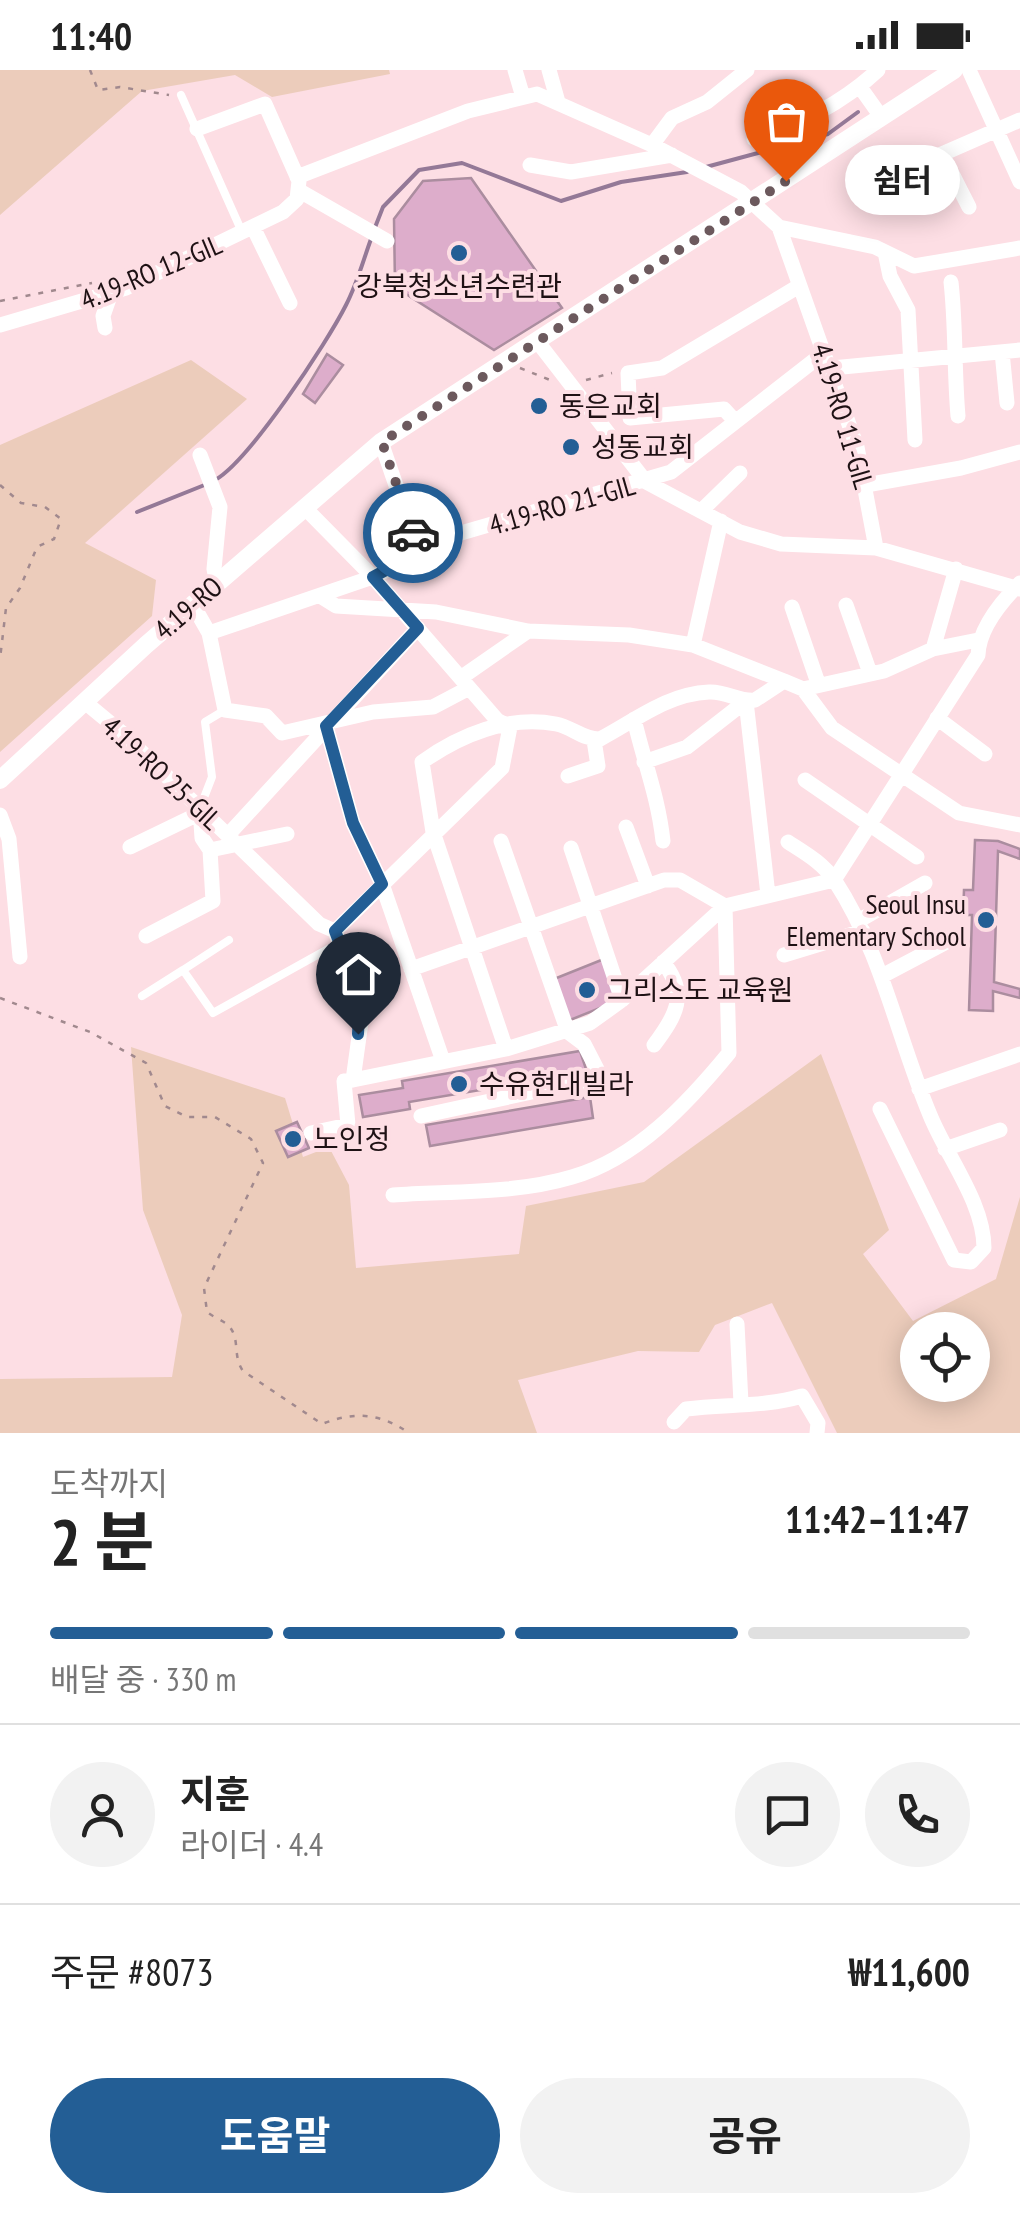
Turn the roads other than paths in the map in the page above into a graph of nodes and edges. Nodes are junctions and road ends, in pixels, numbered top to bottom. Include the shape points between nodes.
1 (515, 70) edge
2 (549, 70) edge
3 (747, 70) edge
4 (878, 70) edge
5 (954, 70) edge
6 (969, 70) edge
7 (860, 87) junction
8 (181, 95) road end
9 (523, 97) junction
10 (558, 102) junction
11 (882, 118) junction
12 (1020, 120) edge
13 (197, 130) junction
14 (995, 130) junction
15 (754, 139) dead end
16 (652, 145) junction
17 (942, 154) junction
18 (672, 155) junction
19 (530, 165) dead end
20 (904, 181) dead end
21 (1020, 182) edge
22 (298, 184) junction
23 (754, 202) junction
24 (970, 207) dead end
25 (779, 226) junction
26 (247, 229) junction
27 (387, 241) dead end
28 (1020, 248) edge
29 (885, 252) junction
30 (950, 282) dead end
31 (799, 286) junction
32 (114, 292) junction
33 (290, 303) dead end
34 (0, 325) edge
35 (105, 328) dead end
36 (537, 341) junction
37 (1020, 350) edge
38 (825, 352) junction
39 (1002, 352) junction
40 (956, 356) junction
41 (912, 360) junction
42 (832, 368) junction
43 (1006, 403) dead end
44 (958, 416) dead end
45 (735, 421) junction
46 (916, 440) dead end
47 (382, 442) junction
48 (1020, 452) edge
49 (200, 455) dead end
50 (740, 473) dead end
51 (646, 482) junction
52 (866, 484) junction
53 (304, 507) junction
54 (702, 510) junction
55 (721, 520) junction
56 (876, 548) junction
57 (419, 552) junction
58 (956, 569) junction
59 (373, 577) junction
60 (217, 584) junction
61 (1019, 586) edge
62 (320, 596) junction
63 (193, 605) junction
64 (846, 605) dead end
65 (792, 606) dead end
66 (403, 611) junction
67 (418, 628) junction
68 (528, 631) junction
69 (209, 633) junction
70 (978, 640) junction
71 (693, 645) junction
72 (934, 649) junction
73 (870, 673) junction
74 (784, 681) junction
75 (466, 682) junction
76 (810, 686) junction
77 (746, 702) junction
78 (86, 703) junction
79 (226, 710) junction
80 (936, 718) junction
81 (634, 719) junction
82 (326, 726) junction
83 (510, 727) junction
84 (594, 740) junction
85 (984, 754) dead end
86 (644, 762) junction
87 (900, 774) junction
88 (568, 776) dead end
89 (0, 780) edge
90 (805, 780) dead end
91 (200, 808) junction
92 (0, 815) edge
93 (1020, 825) edge
94 (866, 826) junction
95 (626, 827) dead end
96 (432, 832) junction
97 (287, 834) dead end
98 (233, 840) junction
99 (501, 841) dead end
100 (663, 841) dead end
101 (788, 842) dead end
102 (130, 847) dead end
103 (571, 848) dead end
104 (210, 850) junction
105 (916, 857) dead end
106 (834, 880) junction
107 (926, 883) dead end
108 (382, 884) junction
109 (648, 886) junction
110 (768, 896) junction
111 (589, 906) junction
112 (725, 906) junction
113 (533, 926) junction
114 (860, 926) junction
115 (146, 936) dead end
116 (336, 938) junction
117 (952, 939) dead end
118 (228, 940) dead end
119 (470, 948) junction
120 (784, 954) dead end
121 (20, 957) dead end
122 (663, 962) junction
123 (411, 968) junction
124 (183, 970) junction
125 (882, 976) junction
126 (142, 996) dead end
127 (622, 1000) junction
128 (568, 1032) junction
129 (654, 1045) dead end
130 (506, 1049) junction
131 (1020, 1054) edge
132 (443, 1062) junction
133 (353, 1080) junction
134 (920, 1089) junction
135 (880, 1110) dead end
136 (421, 1116) dead end
137 (1000, 1130) dead end
138 (311, 1133) dead end
139 (945, 1149) junction
140 (394, 1195) dead end
141 (737, 1324) dead end
142 (741, 1402) junction
143 (674, 1422) dead end
144 (817, 1433) edge

1 - 9 street
2 - 10 street
3 - 16 street via 672,118
4 - 7 street
5 - 11 street, 4.19-RO
6 - 14 street
7 - 11 street
7 - 15 street via 784,130
8 - 13 lane, 4.19-RO 12-GIL
9 - 10 street, 4.19-RO 12-GIL
9 - 22 street, 4.19-RO 12-GIL via 414,130
10 - 16 street, 4.19-RO 12-GIL
11 - 23 street, 4.19-RO
12 - 14 street
13 - 22 street via 265,104
13 - 26 lane, 4.19-RO 12-GIL
14 - 17 street
14 - 21 street
16 - 18 street, 4.19-RO 12-GIL
17 - 20 street
17 - 24 street
18 - 19 street via 571,172
18 - 23 street, 4.19-RO 12-GIL
22 - 26 street, 4.19-RO 12-GIL via 297,199 283,212
22 - 27 street
23 - 25 street, 4.19-RO 11-GIL
23 - 36 street, 4.19-RO
25 - 29 street
25 - 31 street, 4.19-RO 11-GIL
26 - 32 street, 4.19-RO 12-GIL
26 - 33 street, 4.19-RO 12-GIL
28 - 29 street via 914,266
29 - 41 street via 908,310
30 - 40 street
31 - 38 street, 4.19-RO 11-GIL
31 - 45 street via 662,368 628,373 630,418 724,408
32 - 34 street, 4.19-RO 12-GIL
32 - 35 street
36 - 47 street, 4.19-RO
36 - 51 street
37 - 39 street
38 - 42 street, 4.19-RO 11-GIL
38 - 45 street, 4.19-RO 21-GIL
39 - 40 street
39 - 43 street
40 - 41 street
40 - 44 street
41 - 42 street
41 - 46 street
42 - 52 street, 4.19-RO 11-GIL
45 - 51 street, 4.19-RO 21-GIL via 671,472
47 - 53 street, 4.19-RO
47 - 57 street
48 - 52 street
49 - 60 street via 220,507
50 - 54 street
51 - 54 street
51 - 57 street, 4.19-RO 21-GIL via 461,533
52 - 56 street, 4.19-RO 11-GIL
53 - 59 street
53 - 60 street, 4.19-RO
54 - 55 street
55 - 56 street via 781,544
55 - 71 street
56 - 58 street
57 - 59 street, 4.19-RO 21-GIL
58 - 61 street
58 - 72 street
59 - 62 street, 4.19-RO 21-GIL
59 - 66 street
60 - 63 street, 4.19-RO
61 - 70 street
62 - 66 street via 336,606
62 - 69 street, 4.19-RO 21-GIL
63 - 69 street
63 - 78 street, 4.19-RO
64 - 73 street
65 - 76 street
66 - 67 street
66 - 68 street
67 - 75 street
67 - 82 street
68 - 71 street
68 - 75 street
69 - 79 street
70 - 72 street
70 - 80 street via 978,654
71 - 74 street
72 - 73 street
73 - 76 street
74 - 76 street
74 - 77 street
75 - 82 street via 432,707 372,712
75 - 83 street
76 - 87 street via 832,728
77 - 81 street via 714,692 694,694
77 - 86 street via 688,747
77 - 110 street
78 - 89 street, 4.19-RO
78 - 91 street, 4.19-RO 25-GIL
79 - 82 street via 266,716 282,733 318,722
79 - 91 lane via 204,722 212,777
80 - 85 street
80 - 87 street
81 - 84 street
81 - 86 street
82 - 98 street
82 - 108 street via 353,823
83 - 84 street via 552,723
83 - 96 street via 502,768
83 - 96 street via 458,736 422,762
84 - 88 street via 598,766
86 - 100 street via 656,785
87 - 93 street via 959,812
87 - 94 street
90 - 94 street
91 - 98 street, 4.19-RO 25-GIL
91 - 102 street
91 - 104 street via 202,838
92 - 121 street via 9,839
94 - 105 street
94 - 106 street
95 - 109 street
96 - 108 street
96 - 119 street
97 - 98 street, 4.19-RO 25-GIL
98 - 104 street
98 - 116 street, 4.19-RO 25-GIL
99 - 113 street
101 - 106 street
103 - 111 street
104 - 115 street via 213,901
106 - 110 street
106 - 114 street
107 - 114 street
108 - 116 street
108 - 123 street
109 - 111 street
109 - 112 street via 680,880
110 - 112 street
111 - 113 street
111 - 127 street
112 - 122 street
112 - 140 street via 729,1053 664,1122 576,1176
113 - 119 street
113 - 128 street
114 - 120 street
114 - 125 street
116 - 124 lane via 214,1013
116 - 133 street via 362,1008
117 - 125 street
118 - 124 lane
119 - 123 street
119 - 130 street
122 - 127 street
122 - 129 street via 680,996 676,1016
123 - 132 street
124 - 126 lane
125 - 134 street
127 - 128 street
128 - 130 street
128 - 136 street via 584,1044 601,1077
130 - 132 street
131 - 134 street
132 - 133 street
133 - 138 street via 344,1082 348,1125
134 - 139 street
135 - 139 street via 954,1260 971,1262 984,1248 984,1225
137 - 139 street
141 - 142 street
142 - 143 street via 686,1409
142 - 144 street via 770,1405 802,1396

